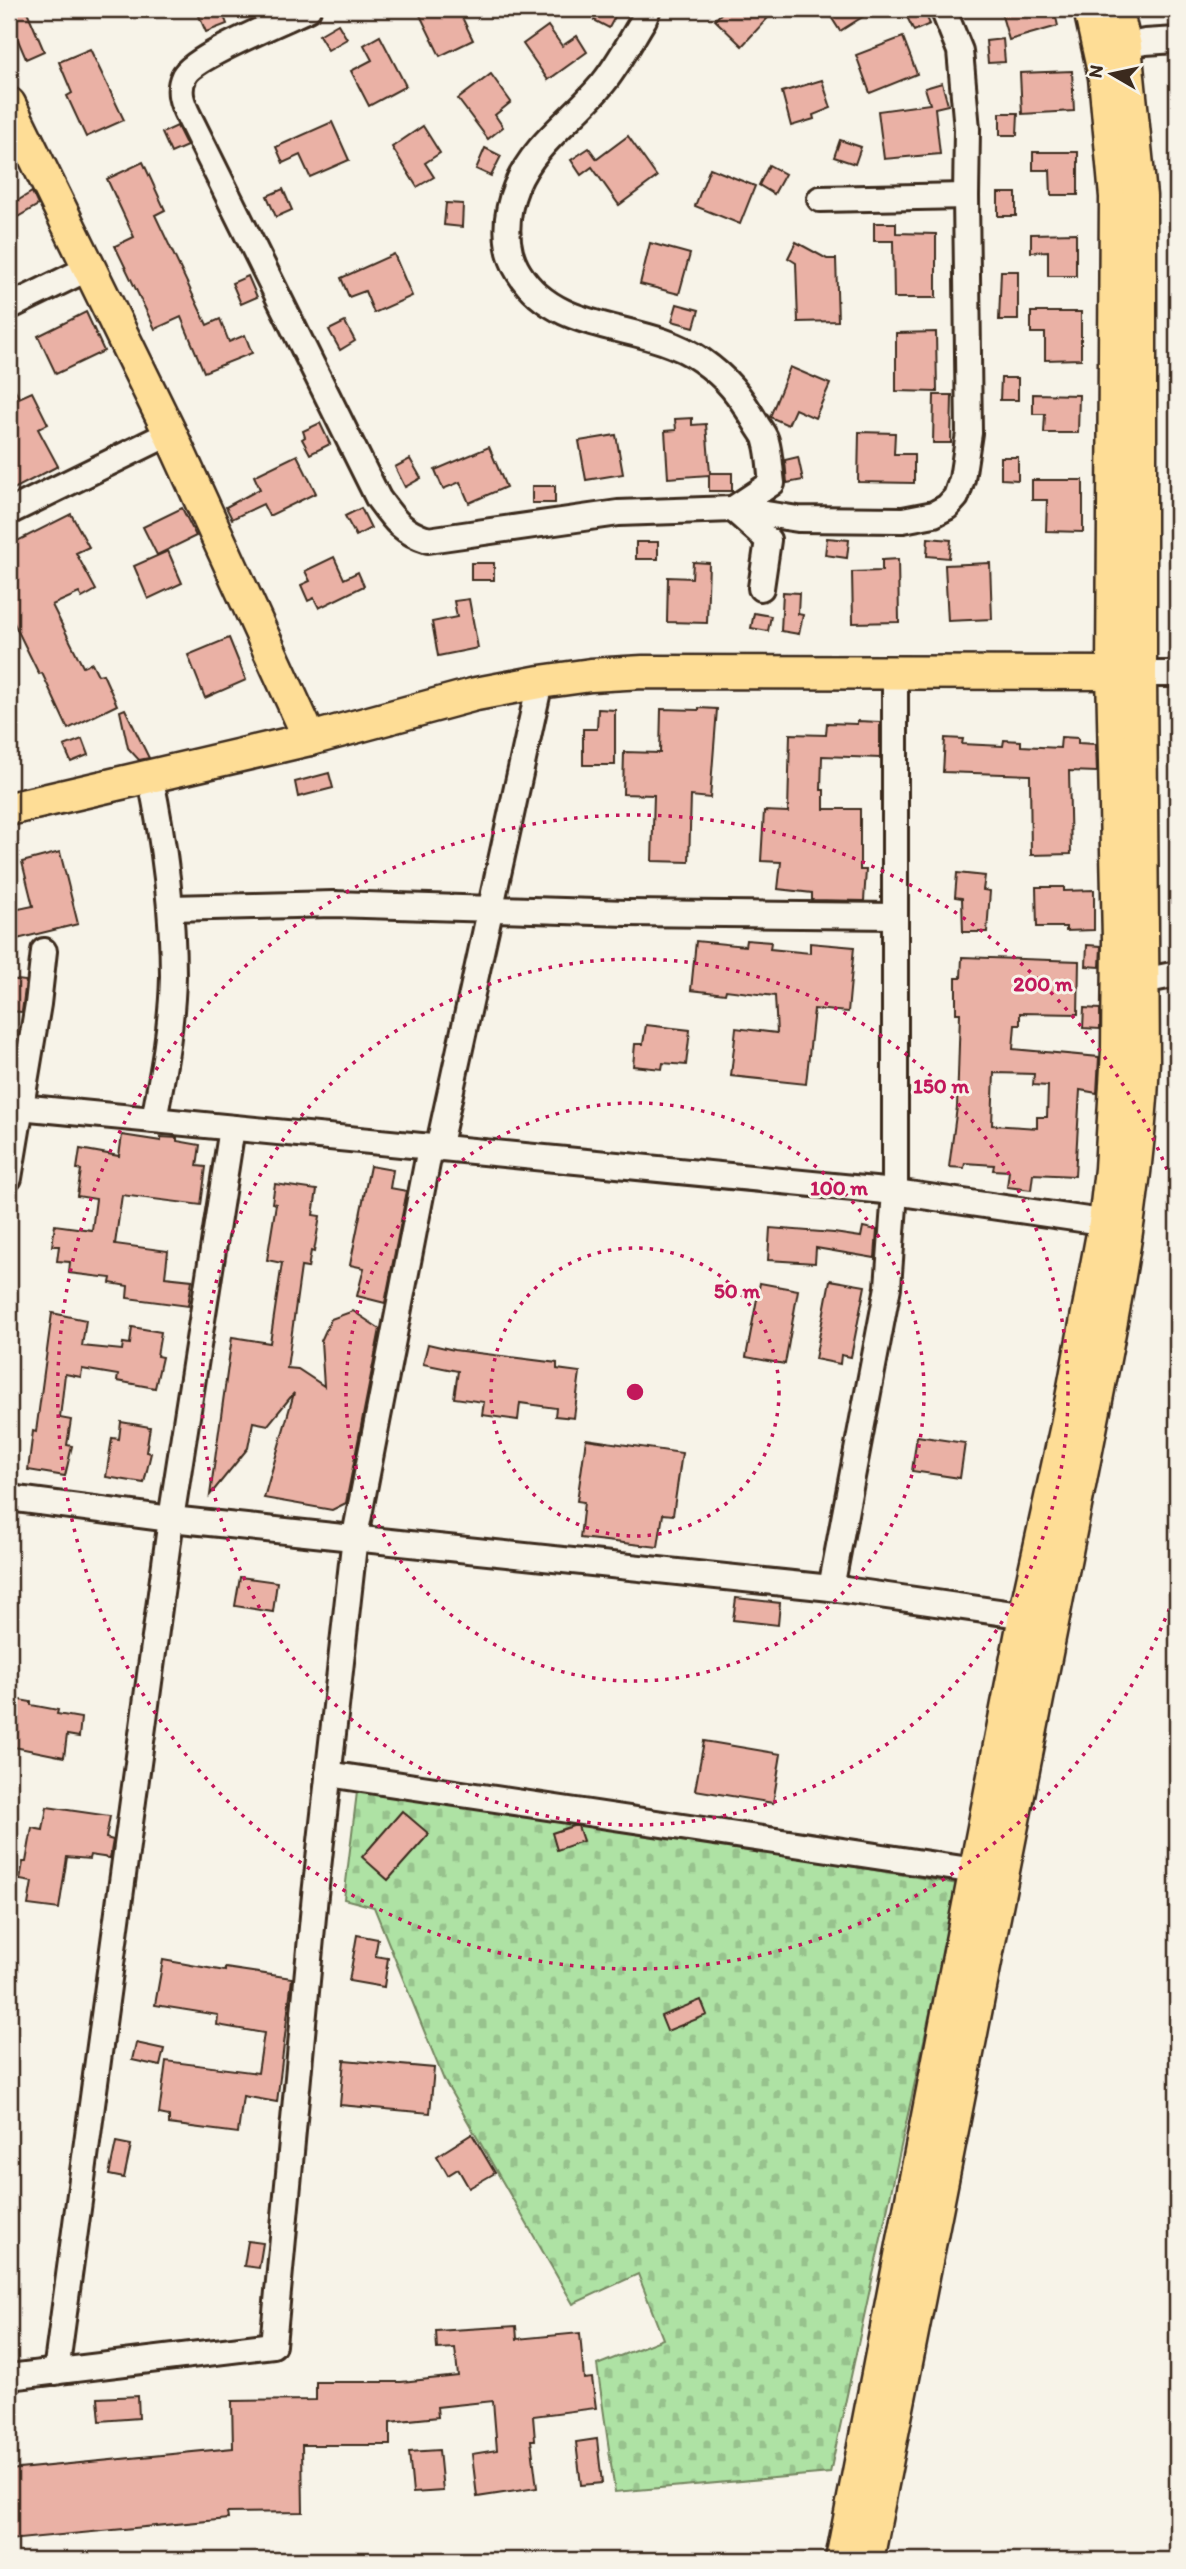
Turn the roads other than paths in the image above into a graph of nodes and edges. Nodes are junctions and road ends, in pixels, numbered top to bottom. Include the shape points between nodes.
1 (308, 9) edge
2 (648, 9) edge
3 (943, 9) edge
4 (1090, 9) edge
5 (1116, 9) edge
6 (1177, 40) edge
7 (1125, 46) junction
8 (9, 104) edge
9 (966, 196) junction
10 (1128, 197) junction
11 (820, 199) dead end
12 (89, 268) junction
13 (9, 307) edge
14 (170, 433) junction
15 (733, 509) junction
16 (9, 512) edge
17 (761, 588) dead end
18 (895, 673) junction
19 (1127, 673) junction
20 (1177, 674) edge
21 (540, 682) junction
22 (310, 738) junction
23 (150, 775) junction
24 (9, 809) edge
25 (171, 908) junction
26 (491, 909) junction
27 (895, 916) junction
28 (44, 951) dead end
29 (1177, 974) edge
30 (1143, 981) junction
31 (14, 1107) edge
32 (154, 1120) junction
33 (232, 1128) junction
34 (434, 1149) junction
35 (9, 1178) edge
36 (895, 1192) junction
37 (1117, 1224) junction
38 (9, 1498) edge
39 (171, 1519) junction
40 (355, 1536) junction
41 (831, 1588) junction
42 (1039, 1618) junction
43 (328, 1774) junction
44 (976, 1871) junction
45 (56, 2372) junction
46 (9, 2377) edge
47 (875, 2457) junction
48 (842, 2560) edge
49 (867, 2560) edge

1 - 15 street via 199,61 184,76 180,93 378,498 396,524 428,540 618,513
2 - 15 street via 604,82 530,161 509,211 508,246 523,280 553,308 676,347 700,359 740,395 766,440 772,483
3 - 9 street via 960,51 967,129
4 - 10 main road
5 - 7 main road
6 - 7 street
7 - 10 main road
8 - 12 main road
9 - 11 street
9 - 15 street via 970,433 956,497 934,514 903,520 798,519
10 - 19 main road
12 - 13 street
12 - 14 main road
14 - 16 street
14 - 22 main road
15 - 17 street via 768,540
18 - 19 main road
18 - 21 main road via 643,672
18 - 27 street
19 - 20 street
19 - 30 main road
19 - 37 main road via 1115,1128
21 - 22 main road
21 - 26 street
22 - 23 main road
23 - 24 main road
23 - 25 street
25 - 26 street via 333,904
25 - 32 street via 173,979 167,1050
26 - 27 street
26 - 34 street
27 - 36 street
28 - 31 street via 34,1030
29 - 30 street
30 - 37 main road via 1141,1117
31 - 32 street
31 - 35 street
32 - 33 street
33 - 34 street
33 - 39 street
34 - 36 street
34 - 40 street
36 - 37 street
36 - 41 street via 888,1287
37 - 42 main road
38 - 39 street
39 - 40 street
39 - 45 street
40 - 41 street
40 - 43 street
41 - 42 street
42 - 44 main road
42 - 47 main road
43 - 44 street
43 - 45 street via 273,2345
44 - 47 main road
45 - 46 street
47 - 48 main road
47 - 49 main road

